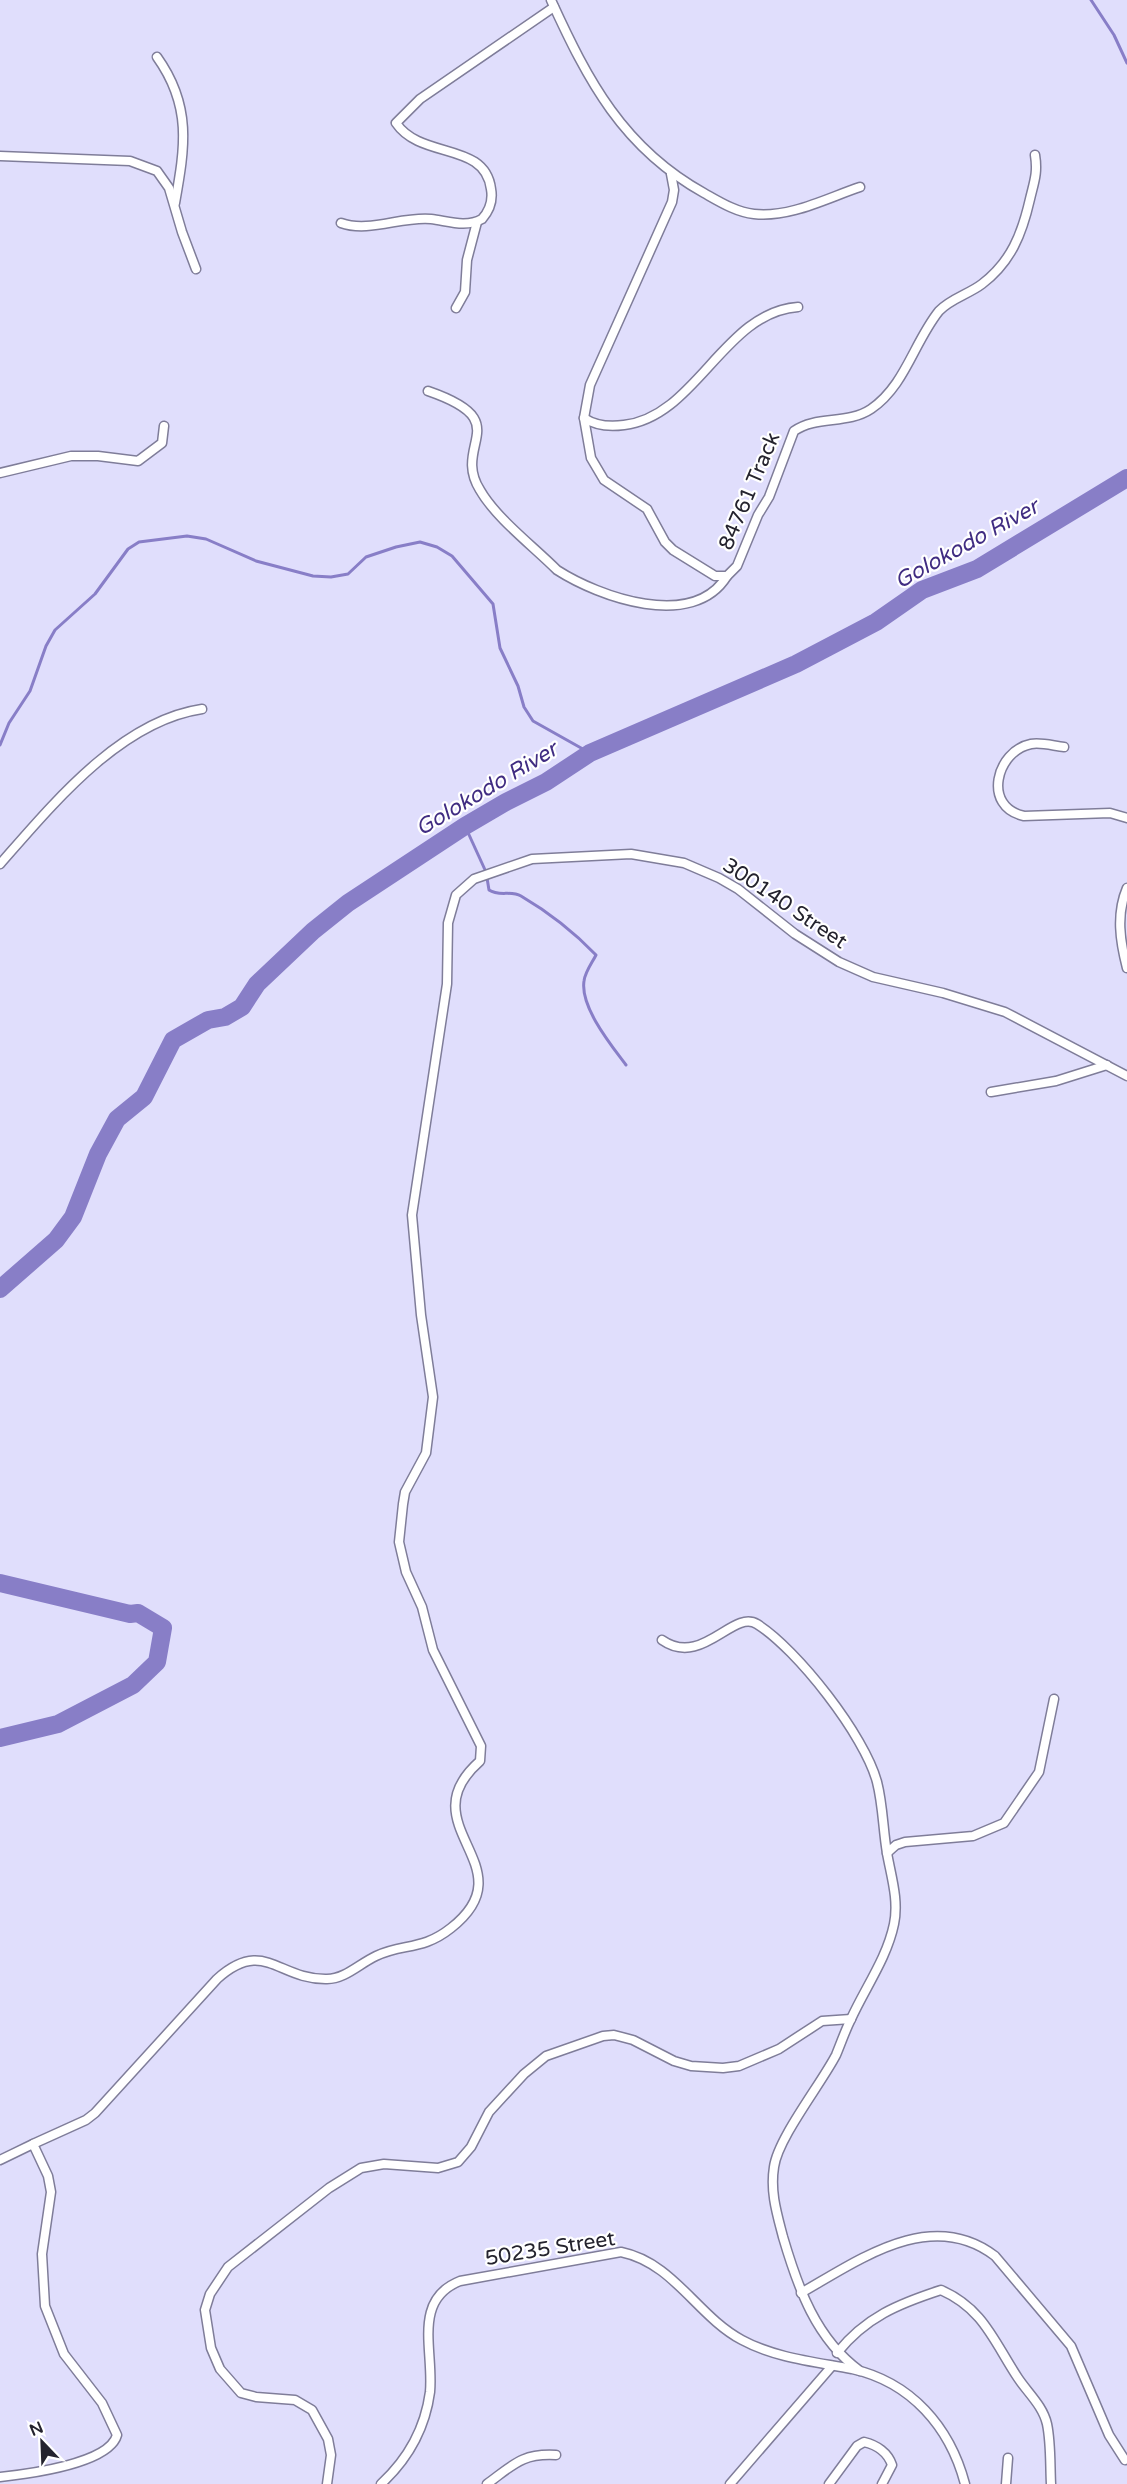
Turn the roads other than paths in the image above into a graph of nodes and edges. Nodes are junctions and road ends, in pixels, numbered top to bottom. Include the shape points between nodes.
1 (553, 3) edge
2 (157, 57) dead end
3 (1035, 155) dead end
4 (0, 156) edge
5 (671, 174) junction
6 (860, 187) dead end
7 (174, 206) junction
8 (477, 222) junction
9 (341, 223) dead end
10 (196, 269) dead end
11 (798, 307) dead end
12 (456, 308) dead end
13 (428, 391) dead end
14 (584, 418) junction
15 (164, 426) dead end
16 (0, 473) edge
17 (727, 576) junction
18 (202, 709) dead end
19 (1064, 747) dead end
20 (1127, 818) edge
21 (0, 864) edge
22 (1127, 888) edge
23 (1127, 968) edge
24 (1107, 1065) junction
25 (1127, 1076) edge
26 (991, 1092) dead end
27 (662, 1640) dead end
28 (1054, 1699) dead end
29 (887, 1853) junction
30 (851, 2019) junction
31 (33, 2144) junction
32 (4, 2155) edge
33 (0, 2160) edge
34 (801, 2293) junction
35 (837, 2353) junction
36 (832, 2366) junction
37 (860, 2371) junction
38 (556, 2455) dead end
39 (1008, 2458) dead end
40 (1125, 2460) dead end
41 (0, 2477) edge
42 (327, 2484) edge
43 (381, 2484) edge
44 (487, 2484) edge
45 (730, 2484) edge
46 (829, 2484) edge
47 (882, 2484) edge
48 (965, 2484) edge
49 (1006, 2484) edge
50 (1051, 2484) edge

1 - 5 street via 597,92 615,119
1 - 8 street via 420,99 396,123 413,140 481,165 489,176 492,193 491,205
2 - 7 street via 181,106 185,124
3 - 17 street, 84761 Track via 1037,179 1024,229 1009,255 981,285 938,312 896,383 879,403 857,416 811,422 794,431 769,497 737,566
4 - 7 street via 115,160 150,166 164,179
5 - 6 street via 725,205 755,214 786,212
5 - 14 street, 84761 Track via 674,195 590,385
7 - 10 street
8 - 9 street via 409,219 360,226
8 - 12 street via 467,260 465,292
11 - 14 street via 776,311 744,333 721,352 680,398 651,419 616,426 598,425
13 - 17 street via 454,400 472,413 477,434 474,464 479,489 557,570 605,596 661,604 705,597 721,586
14 - 17 street, 84761 Track via 591,458 604,480 647,509 673,550 715,576
15 - 16 street via 162,443 138,461 70,456
18 - 21 street via 156,723 86,772
19 - 20 street via 1034,743 1008,756 996,784 998,797 1015,814 1024,816 1110,813
22 - 23 street via 1120,922
24 - 25 street, 300140 Street
24 - 26 street via 1056,1081
24 - 31 street, 300140 Street via 989,1005 884,980 839,962 795,934 738,889 684,863 631,854 532,859 474,879 452,901 447,984 412,1215 433,1397 426,1453 405,1492 399,1542 433,1650 481,1746 480,1761 460,1782 456,1812 480,1876 476,1901 439,1937 414,1948 376,1956 336,1978 309,1978 257,1960 239,1962 217,1979 95,2113
27 - 29 street via 676,1649 687,1649 750,1622 776,1639 820,1685 864,1751 877,1782
28 - 29 street via 1039,1772 1004,1823 973,1836 905,1842
29 - 30 street via 896,1899 894,1925
30 - 34 street via 773,2168 776,2215
30 - 42 street via 822,2021 779,2049 739,2066 723,2068 674,2061 614,2035 546,2056 524,2073 489,2112 471,2147 458,2162 438,2168 384,2164 361,2168 328,2188 228,2267 210,2294 205,2310 211,2348 220,2369 241,2393 295,2400 312,2410 328,2439 331,2455
31 - 32 street, 300140 Street
31 - 41 street via 51,2192 42,2254 45,2306 64,2354 102,2403 117,2435 112,2447 91,2457
32 - 33 street, 300140 Street
34 - 35 street
34 - 40 street via 893,2244 952,2236 983,2246 1071,2346 1109,2435
35 - 37 street
35 - 50 street via 854,2331 903,2302 941,2290 959,2298 989,2330 1040,2407 1047,2423
36 - 37 street, 50235 Street
36 - 43 street, 50235 Street via 744,2341 716,2322 659,2268 633,2254 605,2253 460,2281 438,2294 430,2310 429,2393 419,2433 405,2460
36 - 45 street
37 - 48 street, 50235 Street via 904,2392 933,2417 952,2448
38 - 44 street via 526,2457
39 - 49 street
46 - 47 street via 864,2442 885,2452 890,2459 892,2465

